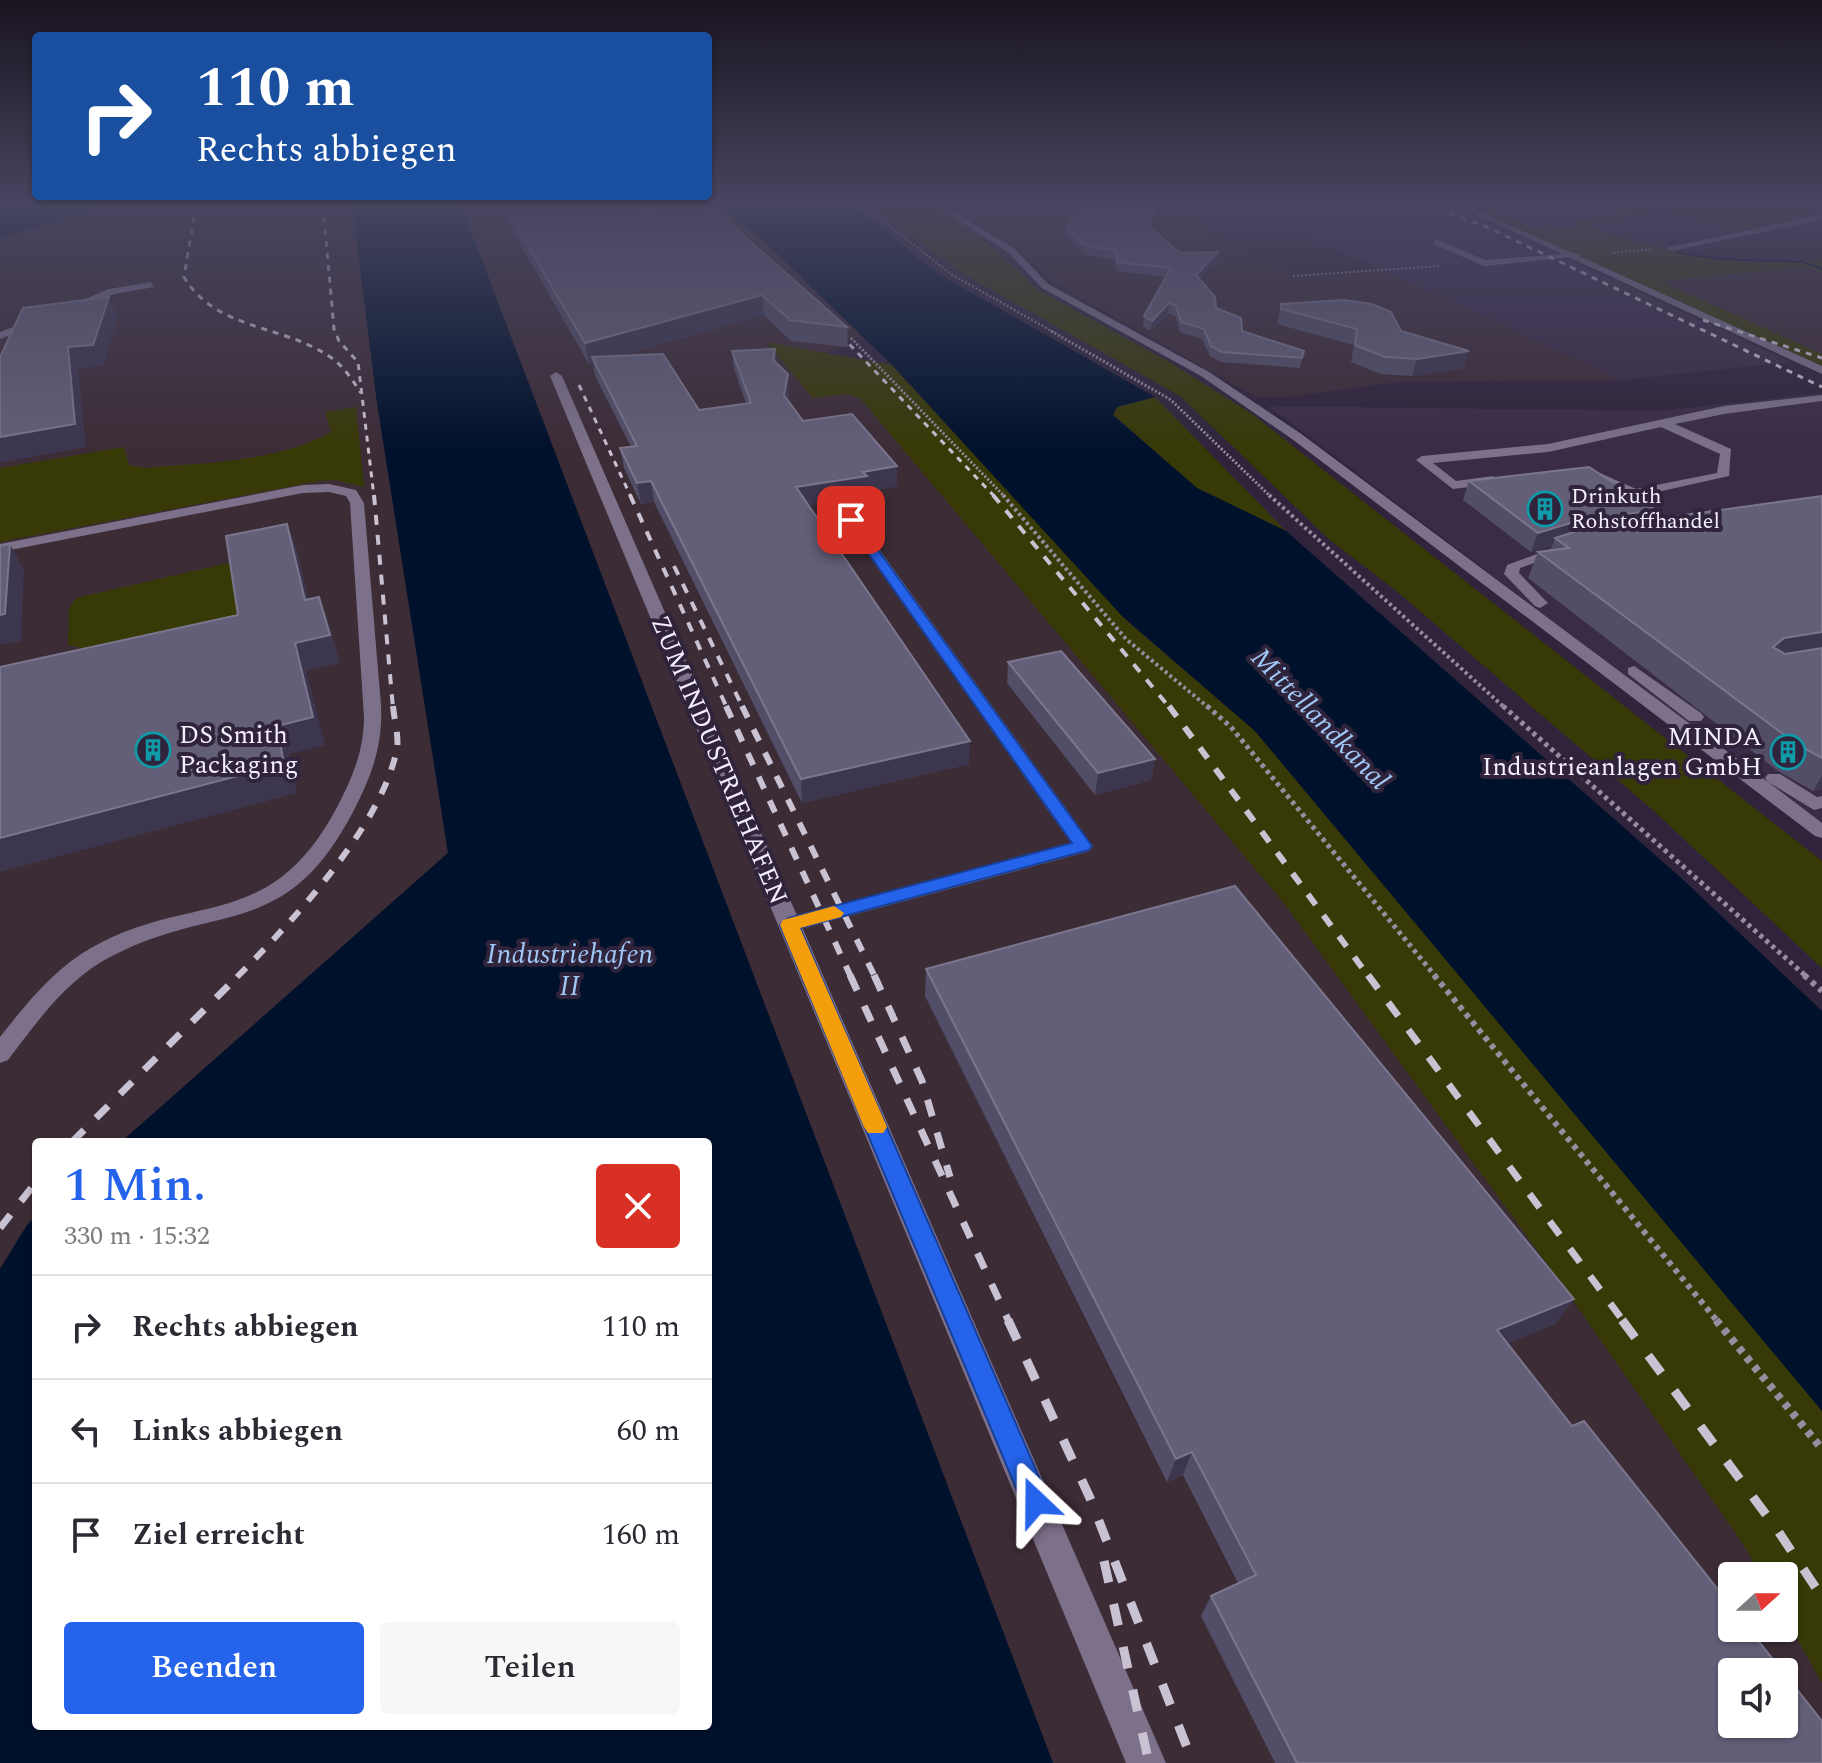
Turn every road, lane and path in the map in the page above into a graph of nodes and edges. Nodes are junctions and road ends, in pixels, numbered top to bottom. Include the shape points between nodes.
1 (136, 287) edge
2 (974, 287) edge
3 (1047, 287) edge
4 (1643, 287) edge
5 (56, 313) edge
6 (42, 319) edge
7 (0, 336) edge
8 (851, 338) dead end
9 (1822, 370) edge
10 (556, 376) dead end
11 (1822, 398) edge
12 (1662, 423) junction
13 (1582, 470) edge
14 (1510, 478) edge
15 (851, 520) dead end
16 (1570, 547) edge
17 (0, 548) edge
18 (1822, 802) edge
19 (1822, 832) edge
20 (789, 925) junction
21 (1822, 991) edge
22 (0, 1054) edge
23 (1822, 1449) edge
24 (1146, 1763) edge

1 - 5 lane
2 - 21 path via 1171,400 1311,537
3 - 19 lane via 1205,374 1296,436
4 - 9 street
6 - 7 lane
8 - 23 path via 981,470 1126,639 1231,727
10 - 20 street, ZUM INDUSTRIEHAFEN
11 - 12 lane
12 - 13 lane via 1727,452 1723,476 1635,493
12 - 14 lane via 1548,448 1422,460 1453,485
15 - 20 lane via 1083,846
16 - 18 lane via 1514,565 1511,574 1534,598 1792,792 1814,804
17 - 22 lane via 303,489 351,493 357,503 372,742 325,846 295,880 263,902 118,944 73,969
20 - 24 street, ZUM INDUSTRIEHAFEN

